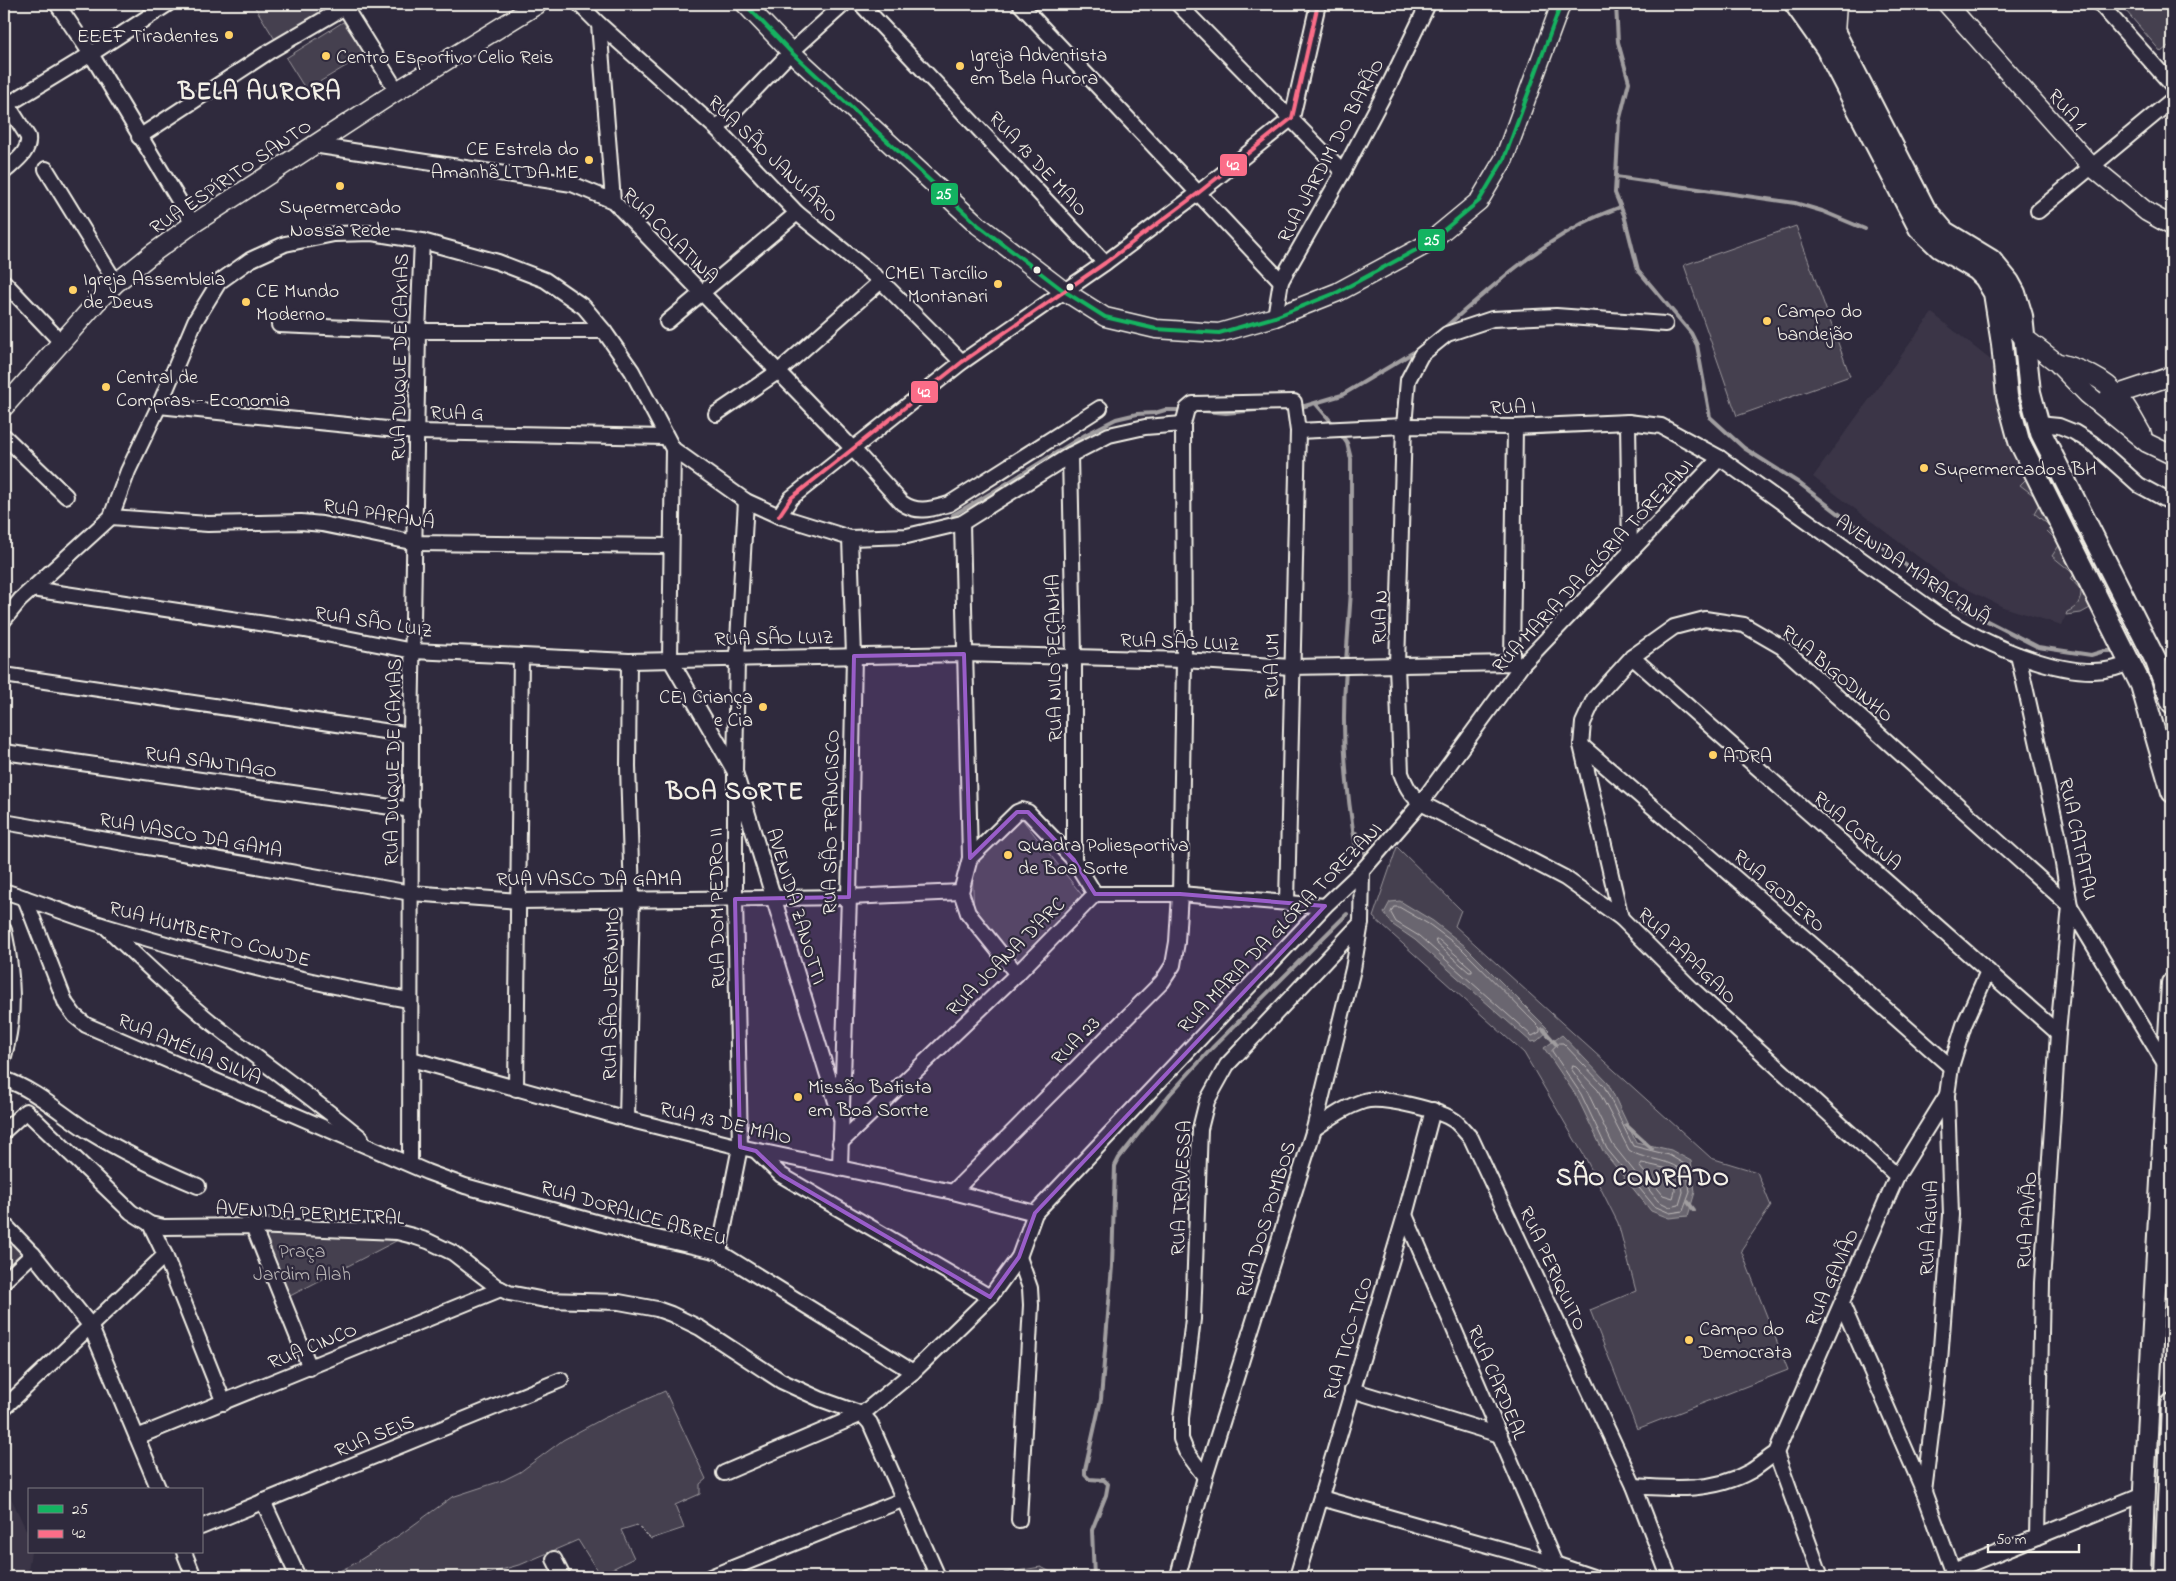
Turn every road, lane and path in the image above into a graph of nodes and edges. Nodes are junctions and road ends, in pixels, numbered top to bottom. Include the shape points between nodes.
1 (57, 4) edge
2 (168, 4) edge
3 (538, 4) edge
4 (579, 4) edge
5 (744, 4) edge
6 (844, 4) edge
7 (861, 4) edge
8 (1020, 4) edge
9 (1178, 4) edge
10 (1318, 4) edge
11 (1428, 4) edge
12 (1561, 4) edge
13 (1795, 4) edge
14 (1814, 4) edge
15 (1837, 4) edge
16 (1947, 4) edge
17 (2100, 4) edge
18 (346, 5) edge
19 (599, 24) junction
20 (1828, 36) junction
21 (791, 52) junction
22 (91, 54) junction
23 (2172, 85) edge
24 (397, 91) junction
25 (2172, 100) edge
26 (5, 102) edge
27 (1292, 118) junction
28 (717, 129) junction
29 (139, 137) junction
30 (313, 145) junction
31 (2092, 167) junction
32 (46, 169) dead end
33 (4, 172) edge
34 (1343, 172) junction
35 (1198, 194) junction
36 (614, 201) junction
37 (2038, 211) dead end
38 (797, 213) junction
39 (193, 224) junction
40 (2172, 226) edge
41 (422, 241) junction
42 (1105, 263) junction
43 (881, 281) junction
44 (1281, 281) junction
45 (4, 282) edge
46 (116, 283) junction
47 (1064, 291) junction
48 (1994, 293) junction
49 (701, 294) junction
50 (1276, 316) junction
51 (667, 322) dead end
52 (1665, 324) dead end
53 (279, 326) dead end
54 (418, 331) junction
55 (604, 331) junction
56 (2025, 338) junction
57 (62, 343) junction
58 (962, 362) junction
59 (2056, 362) junction
60 (778, 371) junction
61 (2172, 376) edge
62 (2087, 394) junction
63 (2119, 396) junction
64 (159, 406) junction
65 (4, 408) edge
66 (1100, 408) dead end
67 (716, 414) dead end
68 (1186, 416) junction
69 (1628, 422) junction
70 (2038, 424) junction
71 (1404, 426) junction
72 (1515, 427) junction
73 (1298, 431) junction
74 (417, 432) junction
75 (4, 436) edge
76 (2148, 442) junction
77 (669, 443) junction
78 (854, 450) junction
79 (1070, 455) junction
80 (2172, 455) edge
81 (1720, 458) junction
82 (66, 496) dead end
83 (746, 501) junction
84 (2172, 503) edge
85 (779, 516) junction
86 (111, 517) junction
87 (962, 523) junction
88 (850, 538) junction
89 (416, 543) junction
90 (671, 546) junction
91 (1630, 553) junction
92 (32, 589) junction
93 (4, 620) edge
94 (413, 651) junction
95 (964, 654) junction
96 (2018, 655) junction
97 (521, 656) junction
98 (854, 656) junction
99 (1074, 657) junction
100 (1632, 657) junction
101 (737, 658) junction
102 (670, 659) junction
103 (1184, 660) junction
104 (629, 661) junction
105 (2130, 662) junction
106 (1517, 664) junction
107 (1397, 665) junction
108 (1291, 667) junction
109 (4, 675) edge
110 (2170, 692) edge
111 (411, 735) junction
112 (1581, 745) junction
113 (4, 752) edge
114 (735, 772) junction
115 (2172, 792) edge
116 (1421, 803) junction
117 (412, 810) junction
118 (4, 822) edge
119 (970, 858) junction
120 (1074, 860) junction
121 (1362, 871) junction
122 (4, 891) edge
123 (961, 892) junction
124 (411, 893) junction
125 (1095, 894) junction
126 (1180, 894) junction
127 (850, 897) junction
128 (25, 898) junction
129 (632, 898) junction
130 (774, 898) junction
131 (735, 899) junction
132 (519, 901) junction
133 (1287, 902) junction
134 (1326, 906) junction
135 (2070, 906) junction
136 (1621, 918) junction
137 (1361, 923) junction
138 (106, 926) junction
139 (4, 930) edge
140 (1988, 971) junction
141 (1017, 974) junction
142 (2172, 983) edge
143 (409, 1000) junction
144 (2058, 1033) junction
145 (4, 1056) edge
146 (411, 1059) junction
147 (1951, 1067) junction
148 (2167, 1067) junction
149 (4, 1079) edge
150 (516, 1089) junction
151 (1947, 1094) junction
152 (1433, 1110) junction
153 (841, 1118) junction
154 (627, 1119) junction
155 (1314, 1130) junction
156 (4, 1131) edge
157 (840, 1143) junction
158 (740, 1147) junction
159 (373, 1148) junction
160 (756, 1151) junction
161 (410, 1163) junction
162 (840, 1167) junction
163 (1897, 1176) junction
164 (198, 1186) dead end
165 (953, 1192) junction
166 (1035, 1213) junction
167 (1405, 1215) junction
168 (4, 1224) edge
169 (150, 1224) junction
170 (253, 1226) junction
171 (719, 1252) junction
172 (33, 1254) junction
173 (165, 1255) junction
174 (1019, 1257) junction
175 (4, 1281) edge
176 (501, 1289) junction
177 (990, 1296) junction
178 (1842, 1304) junction
179 (90, 1325) junction
180 (310, 1368) junction
181 (913, 1372) junction
182 (561, 1380) dead end
183 (1352, 1390) junction
184 (224, 1403) junction
185 (2172, 1404) edge
186 (4, 1408) edge
187 (862, 1414) junction
188 (1500, 1435) junction
189 (136, 1437) junction
190 (1776, 1453) junction
191 (724, 1473) dead end
192 (1206, 1477) junction
193 (1634, 1486) junction
194 (158, 1488) edge
195 (1924, 1492) junction
196 (2143, 1494) junction
197 (1321, 1498) junction
198 (902, 1500) junction
199 (263, 1501) junction
200 (1019, 1520) dead end
201 (202, 1526) edge
202 (2037, 1537) junction
203 (185, 1554) edge
204 (554, 1559) dead end
205 (1555, 1564) junction
206 (1179, 1572) dead end
207 (1954, 1574) edge
208 (194, 1577) edge
209 (298, 1577) edge
210 (563, 1577) edge
211 (710, 1577) edge
212 (938, 1577) edge
213 (1296, 1577) edge
214 (1593, 1577) edge
215 (1669, 1577) edge
216 (1821, 1577) edge
217 (2141, 1577) edge
218 (2165, 1577) edge

1 - 22 street
2 - 22 street
3 - 24 street, RUA ESPÍRITO SANTO
4 - 19 street, RUA SÃO JANUÁRIO
5 - 21 street
6 - 21 street
7 - 42 street, RUA 13 DE MAIO
8 - 35 street
9 - 27 street
10 - 27 street
11 - 34 street, RUA JARDIM DO BARÃO
12 - 50 street via 1504,159 1479,201 1427,244 1338,292
13 - 20 main road
14 - 20 main road
15 - 20 street
16 - 31 street, RUA 1
17 - 23 street
18 - 24 street
18 - 29 street
19 - 28 street, RUA SÃO JANUÁRIO
19 - 36 street
20 - 48 main road via 1919,228 1940,248 1977,270
20 - 56 main road via 1925,209 1945,232 1991,260 2010,282 2019,304
21 - 28 street
21 - 47 street via 978,225
22 - 26 street
22 - 29 street
24 - 30 street, RUA ESPÍRITO SANTO
25 - 31 street
26 - 33 street via 28,137 29,144
27 - 34 street
27 - 35 street
28 - 38 street, RUA SÃO JANUÁRIO
29 - 39 street
30 - 36 street, RUA COLATINA via 572,184
30 - 39 street, RUA ESPÍRITO SANTO
31 - 37 street
31 - 40 street, RUA 1 via 2147,212
32 - 46 street
34 - 44 street, RUA JARDIM DO BARÃO
35 - 42 street
35 - 44 street
36 - 49 street, RUA COLATINA
38 - 43 street, RUA SÃO JANUÁRIO
38 - 49 street
39 - 46 street, RUA ESPÍRITO SANTO
41 - 54 street, RUA DUQUE DE CAXIAS
41 - 55 street via 498,262 545,280 584,307
41 - 64 street via 372,233 334,234 286,244 250,260 219,282 194,321
42 - 47 street
43 - 58 street, RUA SÃO JANUÁRIO
43 - 60 street
44 - 50 street, RUA JARDIM DO BARÃO
45 - 57 street
46 - 57 street, RUA ESPÍRITO SANTO
47 - 50 street via 1105,317 1156,328 1219,333
47 - 58 street
48 - 56 street via 2008,319
48 - 105 main road via 2007,396 2019,441
49 - 51 street
49 - 60 street, RUA COLATINA
52 - 71 street, RUA N via 1556,316 1510,318 1492,319 1447,334 1421,355 1408,380
53 - 54 street
54 - 55 street
54 - 74 street, RUA DUQUE DE CAXIAS
55 - 77 street via 632,370
56 - 59 street
56 - 70 main road via 2030,392
57 - 65 street, RUA ESPÍRITO SANTO
58 - 78 street
59 - 62 street
59 - 63 street via 2098,378
60 - 67 street
60 - 78 street, RUA COLATINA
61 - 63 street
62 - 63 street via 2099,398
62 - 76 street
63 - 76 street
64 - 74 street, RUA G
64 - 86 street via 128,471
66 - 78 street, RUA COLATINA via 948,504 931,509 918,510 902,503
68 - 73 street, RUA UM via 1294,402
68 - 79 street via 1109,435
68 - 103 street, RUA 23
69 - 72 street, RUA I
69 - 81 street, RUA I via 1661,426
69 - 91 street
70 - 84 street via 2059,426 2074,432 2092,443 2139,485
70 - 110 main road via 2046,446
71 - 72 street, RUA I
71 - 73 street, RUA I
71 - 107 street, RUA N
72 - 106 street
73 - 108 street, RUA UM
74 - 77 street, RUA G
74 - 89 street, RUA DUQUE DE CAXIAS
75 - 82 street
76 - 80 street
77 - 83 street
77 - 90 street
78 - 85 street via 791,498
79 - 87 street
79 - 99 street, RUA NILO PEÇANHA
81 - 91 street, RUA MARIA DA GLÓRIA TOREZANI
81 - 96 street, AVENIDA MARACANÃ via 1954,625
83 - 85 street
83 - 101 street, RUA DOM PEDRO II
85 - 88 street
86 - 89 street, RUA PARANÁ via 208,524 301,522
86 - 92 street
87 - 88 street via 907,536
87 - 95 street
88 - 98 street, RUA SÃO FRANCISCO
89 - 90 street, RUA PARANÁ
89 - 94 street, RUA DUQUE DE CAXIAS
90 - 102 street
91 - 106 street, RUA MARIA DA GLÓRIA TOREZANI
92 - 93 street
92 - 94 street, RUA SÃO LUIZ via 305,630
94 - 97 street, RUA SÃO LUIZ
94 - 111 street, RUA DUQUE DE CAXIAS
95 - 98 street, RUA SÃO LUIZ
95 - 99 street, RUA SÃO LUIZ
95 - 119 street
96 - 105 street, AVENIDA MARACANÃ via 2061,666 2095,670 2116,669
96 - 135 street, RUA CATATAU via 2058,834
97 - 104 street, RUA SÃO LUIZ
97 - 132 street
98 - 101 street, RUA SÃO LUIZ
98 - 127 street, RUA SÃO FRANCISCO
99 - 103 street, RUA SÃO LUIZ
99 - 120 street, RUA NILO PEÇANHA
100 - 112 street, RUA BIGODINHO via 1594,699 1583,723
100 - 135 street, RUA BIGODINHO via 1674,627 1705,619 1744,625 1782,646
100 - 140 street, RUA CORUJA
101 - 102 street, RUA SÃO LUIZ
101 - 114 street, RUA DOM PEDRO II
102 - 104 street, RUA SÃO LUIZ
102 - 114 street, AVENIDA ZANOTTI
103 - 108 street, RUA SÃO LUIZ
103 - 126 street, RUA 23
104 - 129 street, RUA SÃO JERÔNIMO
105 - 115 main road via 2147,701
106 - 107 street, RUA SÃO LUIZ
106 - 116 street, RUA MARIA DA GLÓRIA TOREZANI
107 - 108 street, RUA SÃO LUIZ
107 - 116 street, RUA N via 1401,773 1406,786
108 - 133 street, RUA UM
109 - 111 street
111 - 117 street, RUA DUQUE DE CAXIAS
112 - 136 street, RUA BIGODINHO
112 - 147 street, RUA GODERO
113 - 117 street, RUA SANTIAGO
114 - 130 street, AVENIDA ZANOTTI
114 - 131 street, RUA DOM PEDRO II
116 - 121 street, RUA MARIA DA GLÓRIA TOREZANI
116 - 136 street, RUA PAPAGAIO via 1564,878
117 - 124 street, RUA DUQUE DE CAXIAS
118 - 124 street, RUA VASCO DA GAMA
119 - 120 street via 1022,810 1028,812
119 - 123 street
120 - 125 street
121 - 134 street, RUA MARIA DA GLÓRIA TOREZANI
121 - 137 street, RUA DOS POMBOS
122 - 128 street, RUA HUMBERTO CONDE
123 - 127 street, RUA VASCO DA GAMA
123 - 141 street via 968,913
124 - 132 street, RUA VASCO DA GAMA
124 - 143 street, RUA DUQUE DE CAXIAS
125 - 126 street, RUA JOANA D'ARC
125 - 141 street, RUA JOANA D'ARC
126 - 133 street, RUA JOANA D'ARC
126 - 165 street, RUA 23 via 1173,965 1162,982
127 - 130 street, RUA VASCO DA GAMA
127 - 153 street, RUA SÃO FRANCISCO
128 - 138 street, RUA HUMBERTO CONDE
128 - 159 street, RUA AMÉLIA SILVA via 66,1004 86,1025
129 - 131 street, RUA VASCO DA GAMA
129 - 132 street, RUA VASCO DA GAMA
129 - 154 street, RUA SÃO JERÔNIMO
130 - 131 street, RUA VASCO DA GAMA
130 - 153 street, AVENIDA ZANOTTI
131 - 158 street, RUA DOM PEDRO II
132 - 150 street
133 - 134 street, RUA JOANA D'ARC
134 - 166 street, RUA MARIA DA GLÓRIA TOREZANI
135 - 144 street, RUA PAVÃO
135 - 148 street, RUA CATATAU
136 - 163 street, RUA PAPAGAIO via 1691,988
137 - 155 street, RUA DOS POMBOS
137 - 192 street, RUA TRAVESSA via 1227,1065 1207,1101 1200,1129 1194,1319 1181,1418 1186,1451
138 - 143 street, RUA HUMBERTO CONDE via 291,977
138 - 159 street via 216,1026
139 - 145 street via 12,975 13,1007
140 - 144 street, RUA CORUJA
140 - 147 street, RUA ÁGUIA via 1964,1026
141 - 157 street, RUA JOANA D'ARC
142 - 148 main road
143 - 146 street, RUA DUQUE DE CAXIAS
144 - 202 street, RUA PAVÃO via 2042,1283
146 - 150 street, RUA 13 DE MAIO
146 - 161 street, RUA DUQUE DE CAXIAS
147 - 151 street, RUA ÁGUIA
148 - 196 main road
149 - 164 street via 30,1091 120,1150
150 - 154 street, RUA 13 DE MAIO
151 - 163 street, RUA GAVIÃO
151 - 195 street, RUA ÁGUIA via 1951,1215 1940,1360
152 - 155 street, RUA PERIQUITO via 1367,1100 1345,1108
152 - 167 street, RUA TICO-TICO
152 - 193 street, RUA PERIQUITO via 1454,1120 1470,1138
153 - 157 street, RUA SÃO FRANCISCO
154 - 158 street, RUA 13 DE MAIO
155 - 192 street, RUA DOS POMBOS
156 - 169 street, AVENIDA PERIMETRAL via 26,1112 131,1212
157 - 162 street, RUA SÃO FRANCISCO
158 - 160 street, RUA 13 DE MAIO
158 - 171 street, RUA DOM PEDRO II
159 - 161 street, RUA AMÉLIA SILVA
160 - 162 street, RUA 13 DE MAIO
160 - 177 street via 781,1175
161 - 171 street, RUA DORALICE ABREU via 465,1186 639,1234
162 - 165 street, RUA 13 DE MAIO
163 - 178 street, RUA GAVIÃO
165 - 166 street, RUA 13 DE MAIO
166 - 174 street, RUA MARIA DA GLÓRIA TOREZANI
167 - 183 street, RUA TICO-TICO
167 - 188 street, RUA CARDEAL
168 - 172 street
169 - 170 street, AVENIDA PERIMETRAL via 185,1228
169 - 173 street
170 - 176 street, AVENIDA PERIMETRAL via 397,1232 428,1241 453,1254
170 - 180 street
171 - 181 street, RUA DORALICE ABREU
172 - 175 street
172 - 179 street
173 - 179 street
173 - 184 street
174 - 177 street, RUA MARIA DA GLÓRIA TOREZANI
174 - 200 street via 1030,1288 1031,1305
176 - 180 street, RUA CINCO
176 - 187 street, AVENIDA PERIMETRAL via 545,1300 619,1302 657,1309 700,1328 782,1382
177 - 181 street, RUA MARIA DA GLÓRIA TOREZANI
178 - 190 street, RUA GAVIÃO
178 - 195 street
179 - 186 street
179 - 189 street
180 - 184 street, RUA CINCO
181 - 187 street, RUA MARIA DA GLÓRIA TOREZANI
182 - 199 street, RUA SEIS
183 - 188 street
183 - 197 street, RUA TICO-TICO
184 - 189 street, RUA CINCO
185 - 218 main road
187 - 191 street, RUA MARIA DA GLÓRIA TOREZANI
187 - 198 street via 870,1423
188 - 205 street, RUA CARDEAL
189 - 194 street
190 - 193 street via 1750,1471 1716,1485 1679,1489
190 - 216 street
192 - 206 street, RUA DOS POMBOS
193 - 215 street, RUA PERIQUITO
195 - 207 street
196 - 202 street
196 - 217 main road
197 - 205 street
197 - 213 street, RUA TICO-TICO
198 - 211 street
198 - 212 street
199 - 201 street, RUA SEIS
199 - 209 street
202 - 207 street
203 - 208 street
204 - 210 street
205 - 214 street

